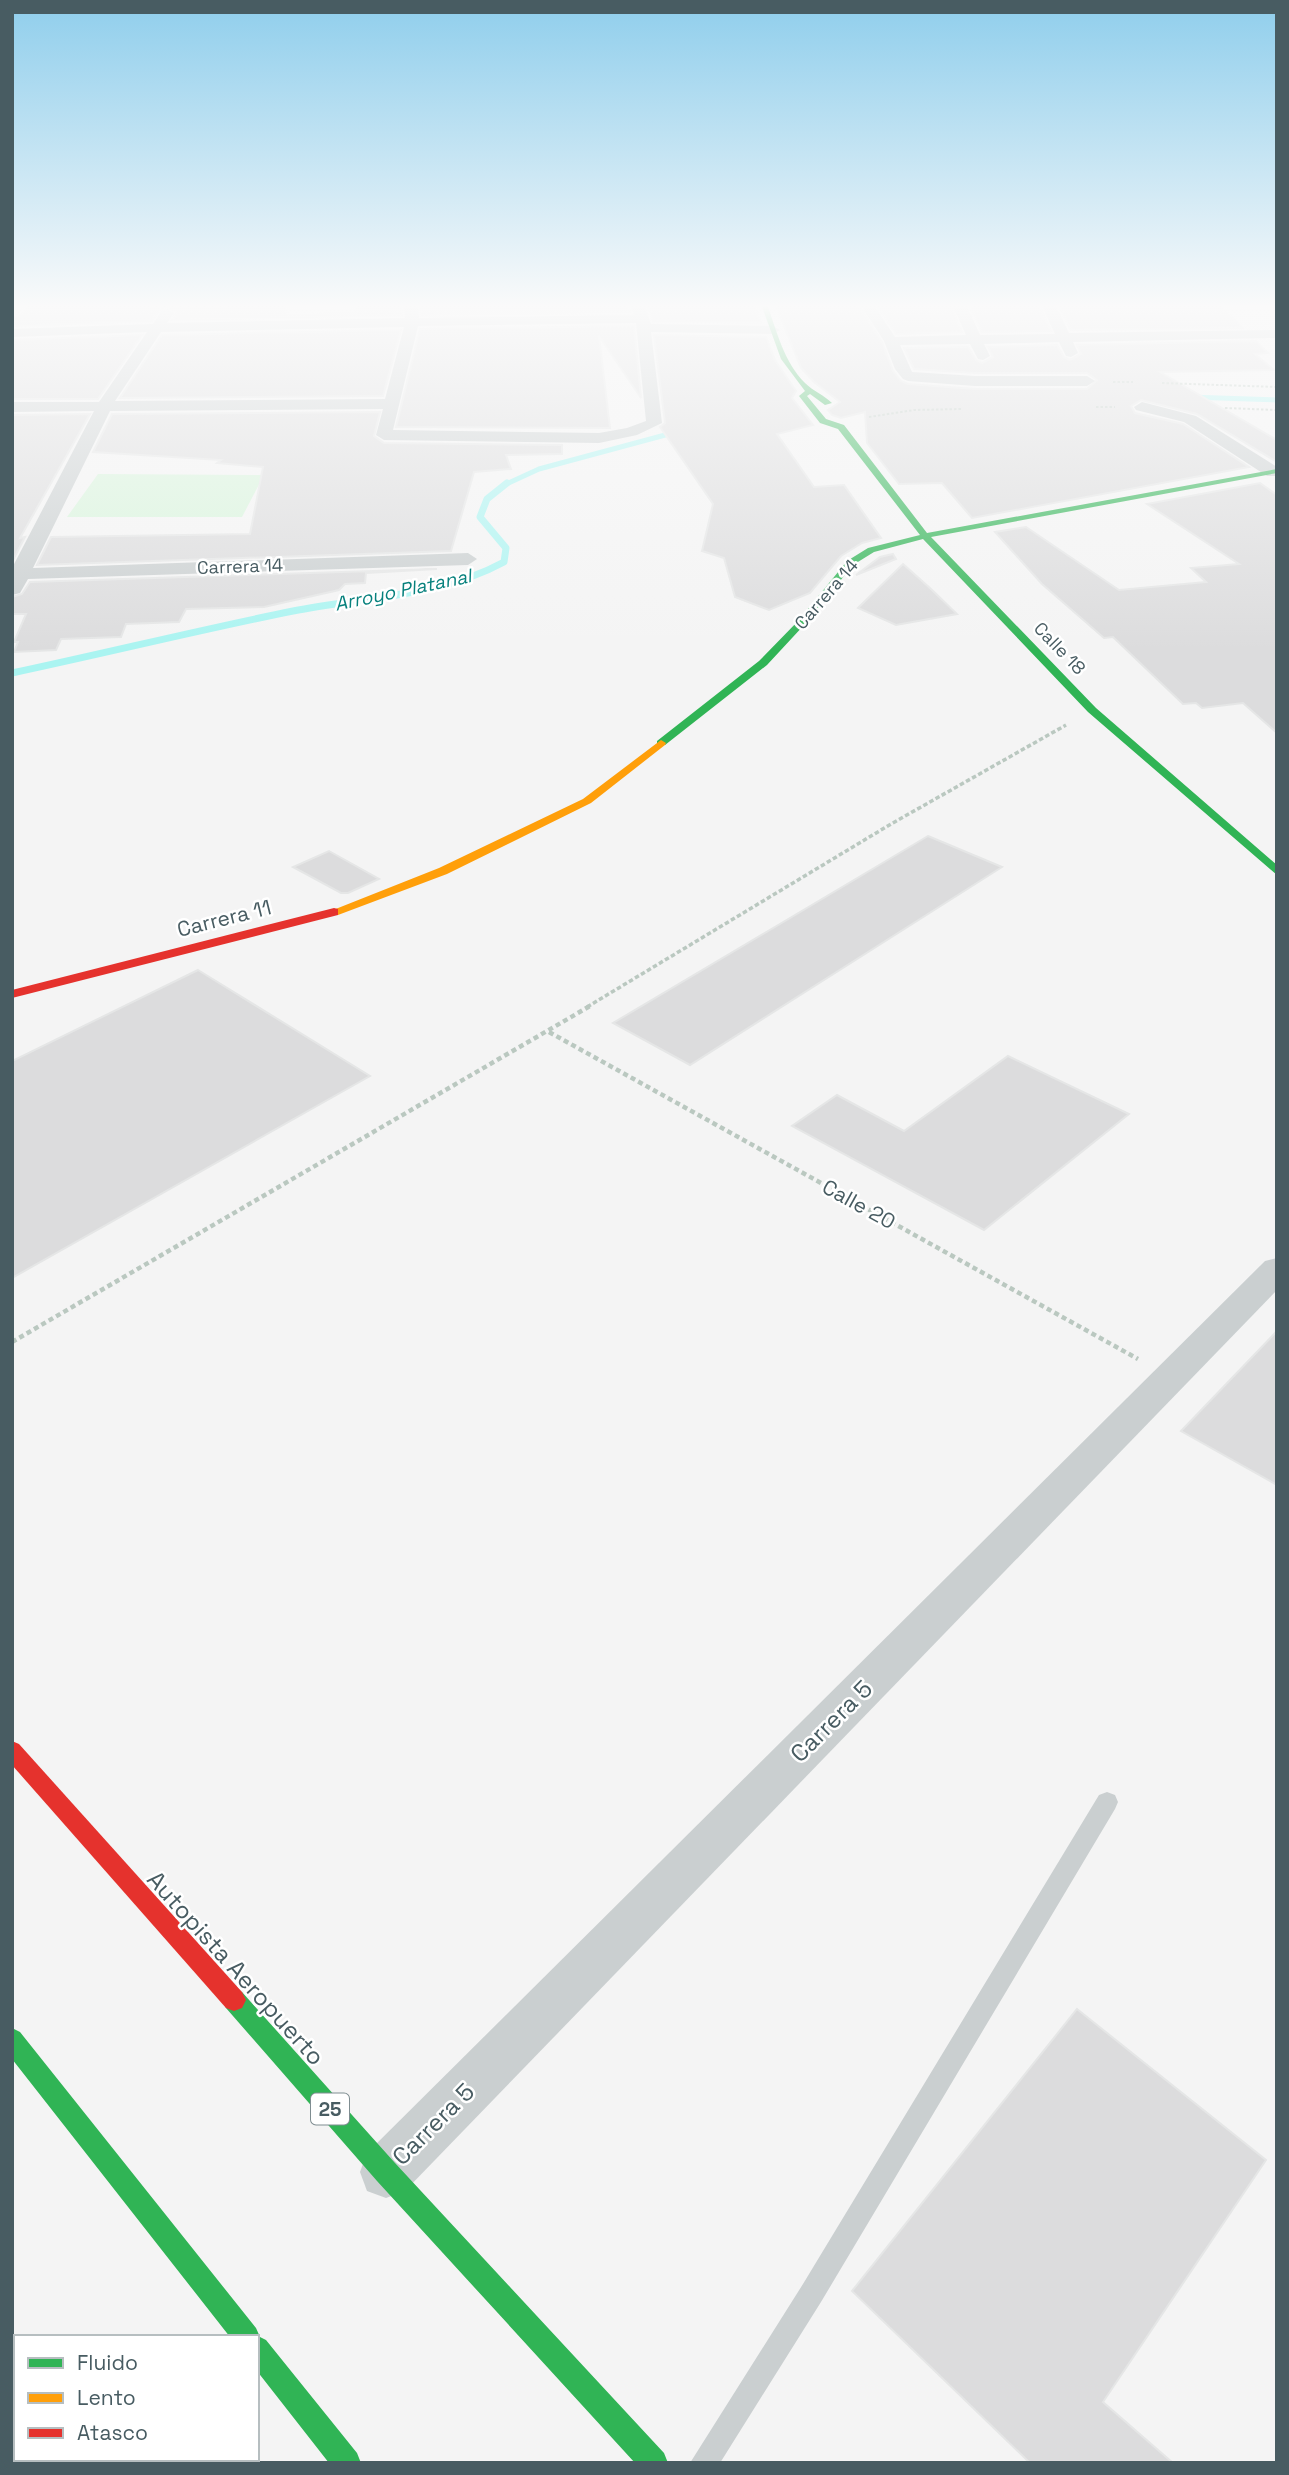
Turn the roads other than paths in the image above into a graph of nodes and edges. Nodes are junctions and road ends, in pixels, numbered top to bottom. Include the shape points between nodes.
1 (838, 419) edge
2 (98, 420) edge
3 (387, 420) edge
4 (654, 420) edge
5 (1191, 420) edge
6 (1270, 476) edge
7 (925, 536) junction
8 (468, 559) dead end
9 (15, 580) edge
10 (443, 871) joint
11 (1277, 871) edge
12 (12, 994) edge
13 (1277, 1269) edge
14 (12, 1751) edge
15 (1107, 1802) dead end
16 (12, 2040) edge
17 (386, 2172) junction
18 (245, 2335) edge
19 (259, 2352) edge
20 (347, 2463) edge
21 (654, 2463) edge
22 (704, 2463) edge

1 - 7 main road, Calle 18
2 - 9 street
3 - 4 street via 387,436 599,438 631,432
5 - 6 street
6 - 7 main road, Carrera 14
7 - 10 main road, Carrera 14 via 859,556 763,663 587,801
7 - 11 main road, Calle 18 via 1092,710
8 - 9 street, Carrera 14
10 - 12 main road, Carrera 11 via 333,912
13 - 17 street, Carrera 5
14 - 17 main road, Autopista Aeropuerto / 25
15 - 22 lane
16 - 18 main road
17 - 21 main road, Autopista Aeropuerto / 25
19 - 20 main road

